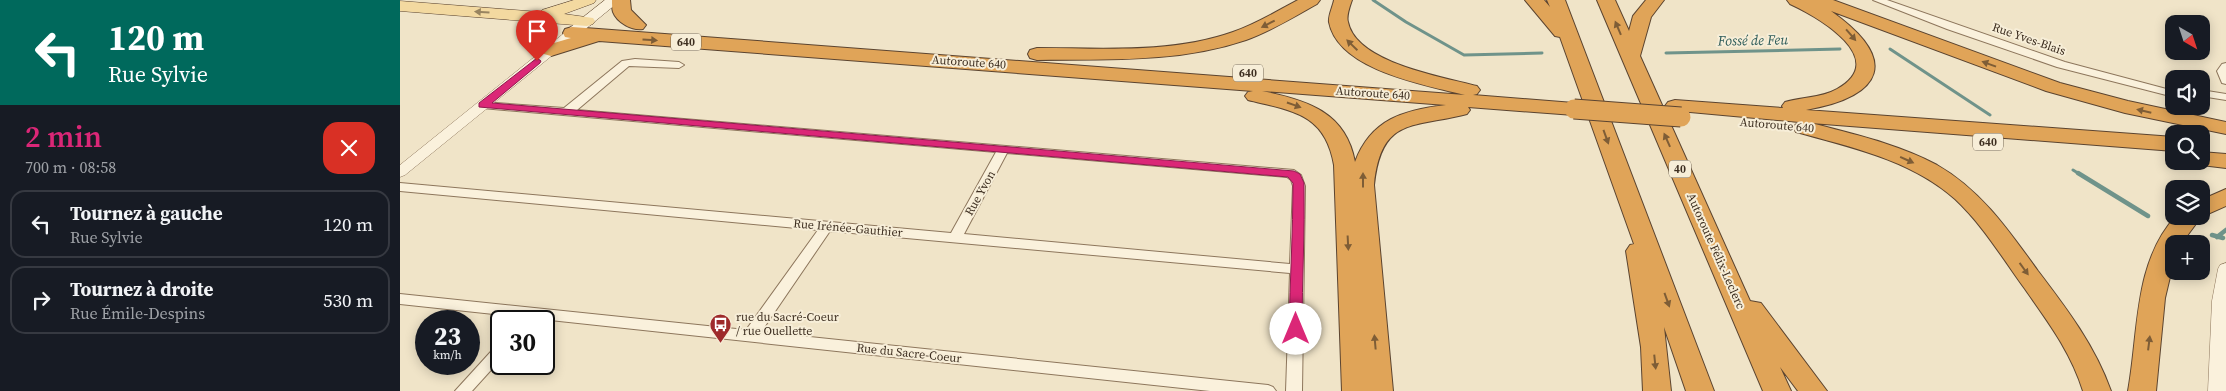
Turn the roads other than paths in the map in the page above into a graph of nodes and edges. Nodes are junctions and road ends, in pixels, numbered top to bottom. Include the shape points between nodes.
1 (588, 0) edge
2 (598, 0) edge
3 (614, 0) edge
4 (621, 0) edge
5 (1311, 0) edge
6 (1343, 0) edge
7 (1534, 0) edge
8 (1556, 0) edge
9 (1606, 0) edge
10 (1655, 0) edge
11 (1796, 0) edge
12 (1817, 0) edge
13 (1878, 0) edge
14 (1897, 0) edge
15 (400, 6) edge
16 (531, 16) junction
17 (400, 18) edge
18 (637, 25) junction
19 (568, 31) junction
20 (602, 36) junction
21 (1571, 42) junction
22 (1024, 55) junction
23 (1630, 57) junction
24 (679, 66) dead end
25 (2226, 66) edge
26 (1169, 77) junction
27 (2226, 81) edge
28 (2165, 86) edge
29 (1471, 90) junction
30 (2165, 92) edge
31 (2210, 94) edge
32 (2226, 97) edge
33 (488, 101) junction
34 (2210, 101) edge
35 (1493, 102) junction
36 (1572, 103) junction
37 (2226, 104) edge
38 (568, 111) junction
39 (1678, 112) junction
40 (1754, 112) junction
41 (1803, 127) junction
42 (2226, 128) edge
43 (2165, 143) edge
44 (2210, 147) edge
45 (1004, 148) junction
46 (2226, 148) edge
47 (2165, 156) edge
48 (2210, 160) edge
49 (2226, 161) edge
50 (400, 172) edge
51 (400, 187) edge
52 (2226, 197) edge
53 (2210, 204) edge
54 (1631, 205) junction
55 (2182, 225) edge
56 (827, 226) junction
57 (955, 238) junction
58 (1296, 269) junction
59 (2226, 269) edge
60 (1729, 281) junction
61 (400, 299) edge
62 (490, 311) edge
63 (555, 319) edge
64 (750, 336) junction
65 (490, 362) edge
66 (463, 391) edge
67 (1268, 391) edge
68 (1294, 391) edge
69 (1356, 391) edge
70 (1379, 391) edge
71 (1657, 391) edge
72 (1700, 391) edge
73 (1778, 391) edge
74 (1813, 391) edge
75 (2097, 391) edge
76 (2142, 391) edge
77 (2217, 391) edge

1 - 16 main road via 566,9
2 - 19 main road
3 - 19 main road
4 - 18 highway via 622,12
5 -> 22 highway via 1247,34 1198,47 1157,52
29 -> 6 highway via 1393,70 1361,53 1347,41 1339,26 1338,12
7 - 21 highway
8 - 21 highway
23 -> 9 highway, Autoroute Félix-Leclerc / 40
10 - 23 highway via 1642,16
11 -> 40 highway via 1826,15 1847,31 1861,50 1864,71 1854,85 1836,96
42 -> 12 highway via 2125,107 2045,84
13 - 30 street, Rue Yves-Blais via 2048,62
14 - 28 street, Rue Yves-Blais via 2092,68
16 -> 15 main road
16 - 19 main road
17 - 19 main road
18 - 19 highway, Autoroute 640 / 640
18 - 22 highway, Autoroute 640 / 640
19 - 20 highway
19 - 20 highway, Autoroute 640 / 640
19 - 33 street
19 - 33 street via 517,68
20 -> 26 highway, Autoroute 640 / 640
21 -> 54 highway
22 - 29 highway, Autoroute 640 / 640
60 -> 23 highway, Autoroute Félix-Leclerc / 40
24 - 38 street via 630,62
25 - 27 street via 2222,71
26 - 35 highway, Autoroute 640 / 640
26 -> 69 highway via 1294,105 1317,116 1337,135 1345,165
29 - 36 highway, Autoroute 640 / 640
31 - 32 street
33 - 38 street
33 - 50 street
34 - 37 street
35 - 36 highway, Autoroute 640 / 640
70 -> 35 highway via 1363,185 1367,155 1377,138 1404,120
36 - 39 highway, Autoroute 640 / 640, bridge
38 - 45 street
39 - 40 highway, Autoroute 640 / 640
39 - 41 highway, Autoroute 640 / 640
40 - 43 highway, Autoroute 640 / 640
41 - 47 highway, Autoroute 640 / 640
41 -> 75 highway via 1896,155 1926,168 1962,193 1987,219 2060,318 2082,353
44 - 46 highway
45 - 57 street, Rue Yvon
45 - 58 street via 1282,171 1297,178 1299,250
48 - 49 highway
51 - 56 street, Rue Irénée-Gauthier
52 - 53 highway
54 -> 71 highway via 1654,347
54 -> 72 highway
76 -> 55 highway via 2161,258
56 - 57 street, Rue Irénée-Gauthier
56 - 64 street
57 - 58 street, Rue Irénée-Gauthier
58 - 68 street
59 - 77 street via 2220,301
60 - 73 highway, Autoroute Félix-Leclerc / 40
60 - 74 highway
61 - 62 street, Rue du Sacre-Coeur
63 - 64 street, Rue du Sacre-Coeur
64 - 67 street, Rue du Sacre-Coeur
65 - 66 street

